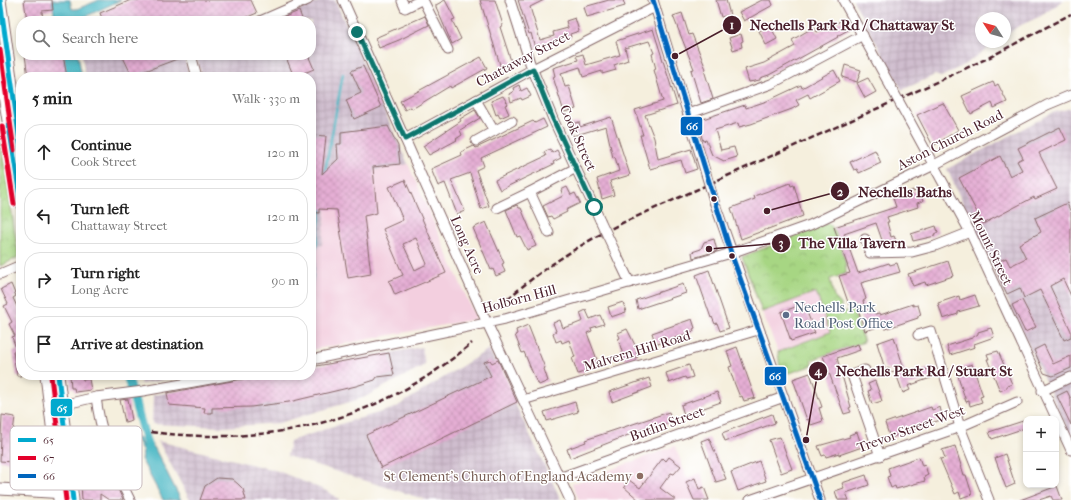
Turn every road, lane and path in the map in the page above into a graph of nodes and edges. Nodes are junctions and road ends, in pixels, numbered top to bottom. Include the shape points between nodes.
1 (0, 0) edge
2 (308, 0) edge
3 (343, 0) edge
4 (422, 0) edge
5 (510, 0) edge
6 (843, 0) edge
7 (402, 1) dead end
8 (654, 3) edge
9 (271, 16) edge
10 (863, 35) junction
11 (448, 50) dead end
12 (4, 53) edge
13 (192, 60) edge
14 (533, 69) junction
15 (0, 70) edge
16 (196, 72) edge
17 (1071, 95) edge
18 (476, 100) junction
19 (688, 114) junction
20 (16, 121) edge
21 (512, 121) dead end
22 (494, 132) junction
23 (405, 139) junction
24 (476, 141) dead end
25 (934, 165) junction
26 (576, 168) junction
27 (16, 171) edge
28 (530, 192) junction
29 (497, 208) dead end
30 (970, 232) junction
31 (548, 233) dead end
32 (865, 239) dead end
33 (731, 253) junction
34 (16, 267) edge
35 (0, 274) edge
36 (630, 283) junction
37 (487, 323) junction
38 (758, 330) junction
39 (918, 335) dead end
40 (316, 359) edge
41 (865, 370) dead end
42 (1071, 377) edge
43 (47, 380) edge
44 (59, 380) edge
45 (205, 380) edge
46 (1042, 391) junction
47 (96, 397) junction
48 (784, 397) junction
49 (523, 400) junction
50 (1017, 402) dead end
51 (62, 405) junction
52 (52, 426) edge
53 (65, 426) edge
54 (102, 426) edge
55 (960, 427) junction
56 (1071, 450) edge
57 (880, 456) junction
58 (559, 478) junction
59 (812, 478) junction
60 (0, 489) edge
61 (125, 490) edge
62 (58, 496) edge
63 (73, 496) edge
64 (130, 500) edge
65 (570, 500) edge
66 (750, 500) edge
67 (820, 500) edge
68 (989, 500) edge

1 - 12 main road
2 - 9 street
3 - 23 street, Long Acre
4 - 7 street via 405,8
4 - 11 street
5 - 14 street, Cook Street
6 - 10 street, Mount Street
8 - 14 street, Chattaway Street
8 - 19 street
10 - 19 street via 771,84
10 - 25 street, Mount Street, bridge
12 - 20 main road
13 - 16 street
14 - 18 street, Chattaway Street
14 - 26 street, Cook Street
15 - 27 main road
17 - 25 street, Aston Church Road via 1046,105
18 - 22 street
18 - 23 street, Chattaway Street
19 - 33 street, bridge
21 - 22 street
22 - 24 street
23 - 37 street, Long Acre
25 - 30 street, Mount Street
25 - 33 street, Aston Church Road via 810,225
26 - 28 street
26 - 36 street, Cook Street, bridge
28 - 29 street
28 - 31 street
30 - 32 street via 912,252 870,253
30 - 46 street, Mount Street
33 - 36 street, Holborn Hill
33 - 38 street
34 - 35 street
36 - 37 street, Holborn Hill
37 - 40 street, Holborn Hill
37 - 49 street, Long Acre
38 - 48 street
38 - 49 street, Malvern Hill Road
39 - 55 street via 931,331
41 - 57 street via 852,375
42 - 46 street
43 - 52 main road
44 - 51 main road
45 - 47 street
46 - 56 street, Mount Street
47 - 51 street
47 - 54 street
48 - 58 street, Butlin Street
48 - 59 street
49 - 58 street, Long Acre
50 - 55 street, Trevor Street West
51 - 53 main road
55 - 57 street, Trevor Street West
55 - 68 street
57 - 59 street, Trevor Street West
58 - 65 street, Long Acre
59 - 66 street, Trevor Street West
59 - 67 street
60 - 62 main road
61 - 64 street
62 - 63 main road

